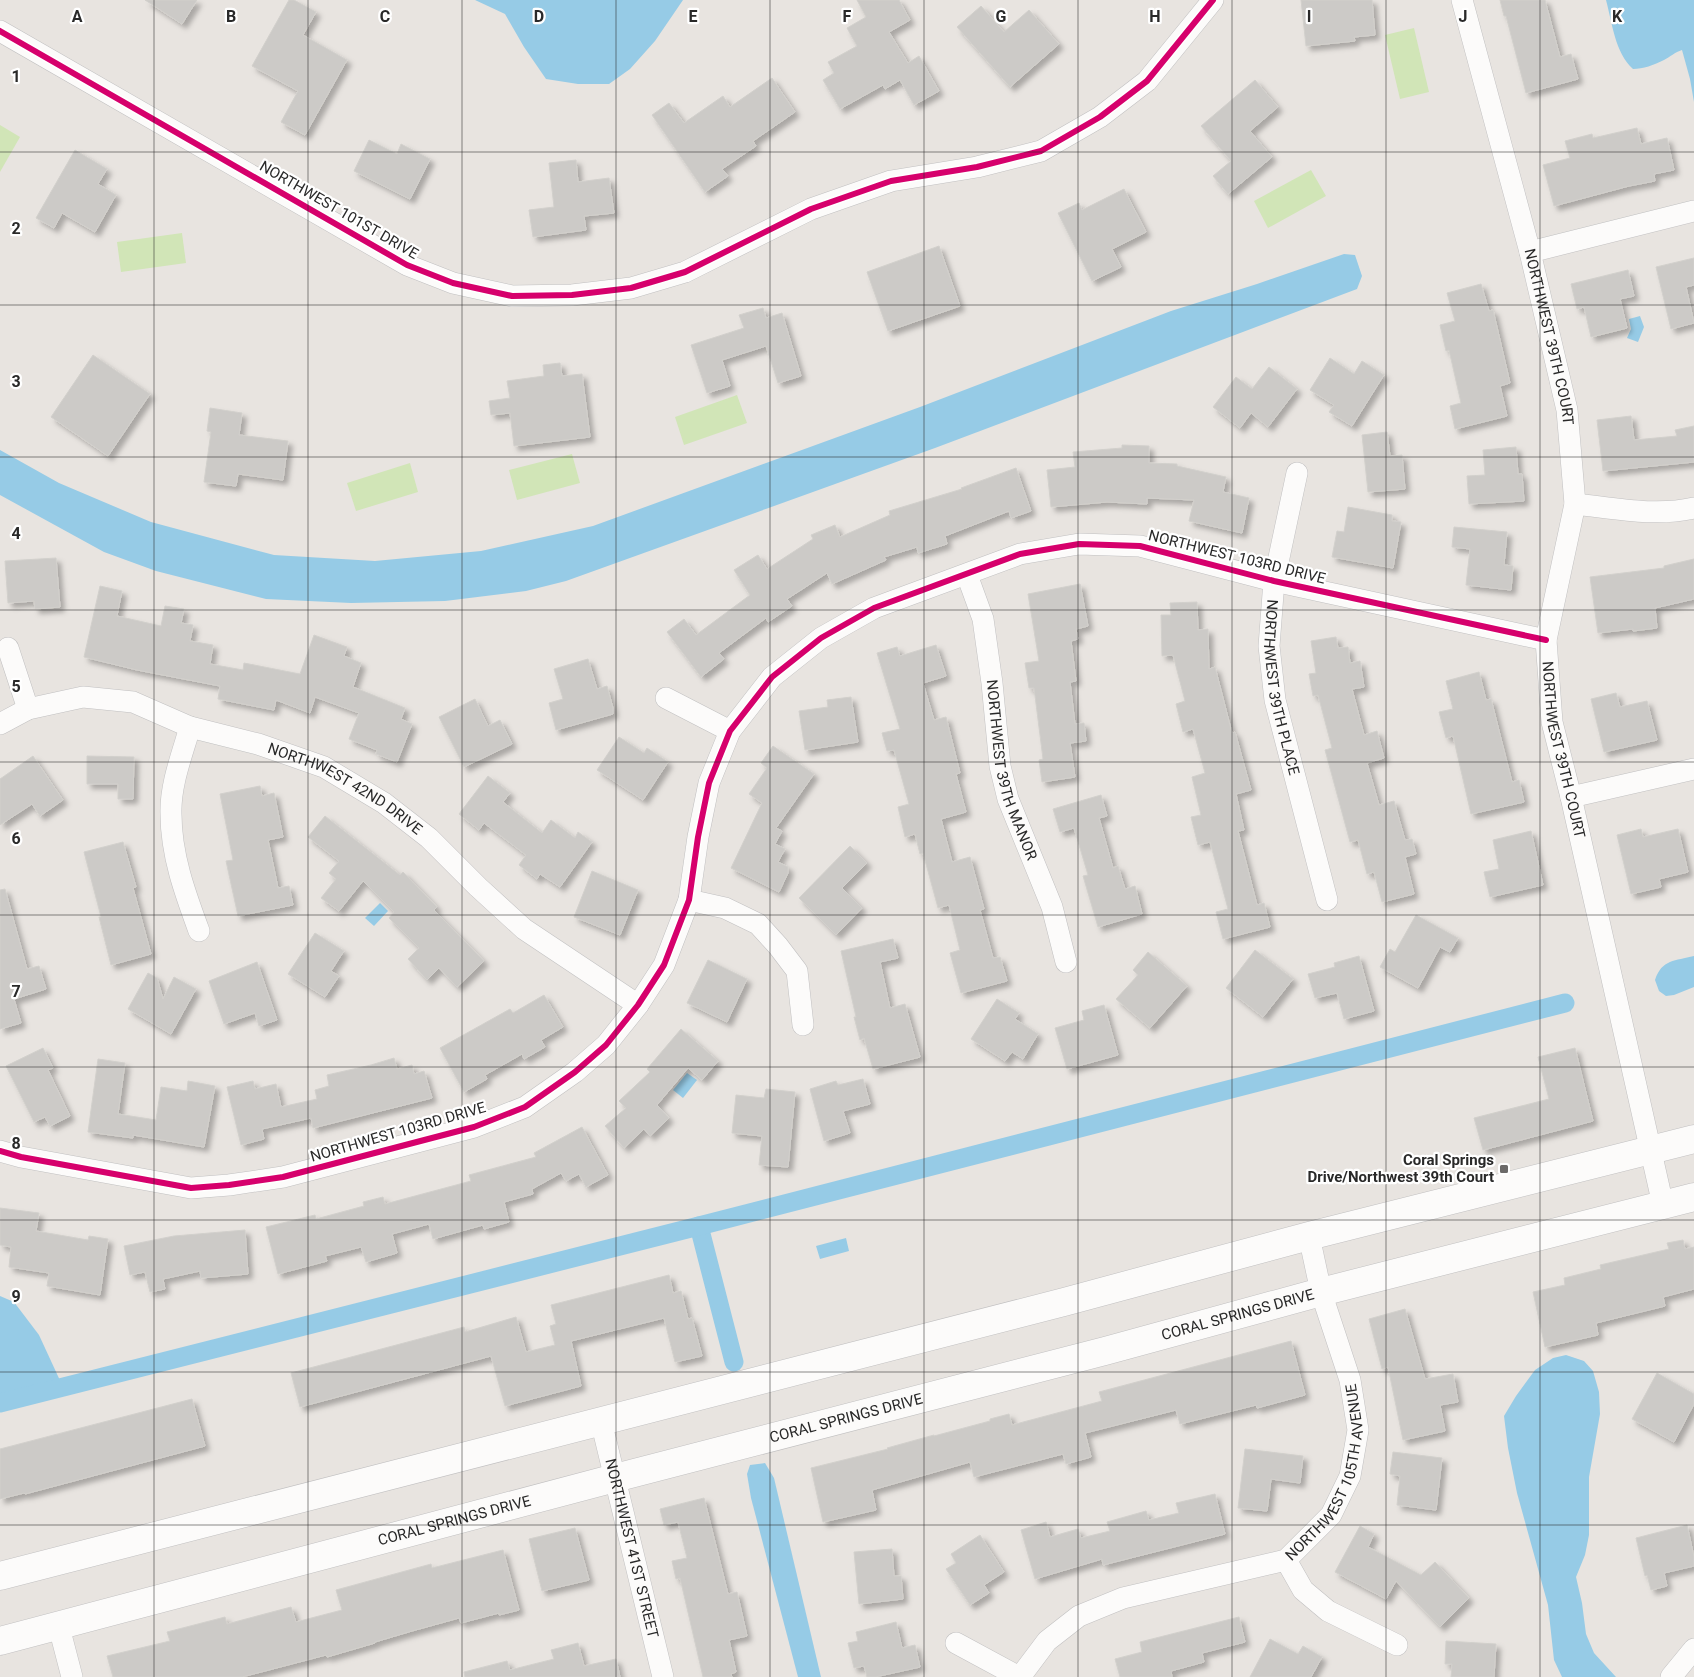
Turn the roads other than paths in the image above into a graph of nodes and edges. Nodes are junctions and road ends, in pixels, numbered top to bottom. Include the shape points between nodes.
1 (1213, 0) edge
2 (1462, 0) edge
3 (0, 31) edge
4 (1694, 210) edge
5 (1530, 252) junction
6 (1297, 472) dead end
7 (1575, 504) junction
8 (1694, 508) edge
9 (967, 575) junction
10 (1274, 581) junction
11 (1546, 640) junction
12 (8, 648) dead end
13 (666, 698) dead end
14 (28, 709) junction
15 (0, 724) edge
16 (190, 727) junction
17 (730, 731) junction
18 (1694, 769) edge
19 (1571, 797) junction
20 (689, 900) junction
21 (1327, 900) dead end
22 (199, 930) dead end
23 (1066, 962) dead end
24 (638, 1006) junction
25 (803, 1025) dead end
26 (1694, 1139) edge
27 (1652, 1150) junction
28 (0, 1151) edge
29 (1694, 1197) edge
30 (1663, 1205) junction
31 (1309, 1236) junction
32 (1321, 1292) junction
33 (601, 1421) junction
34 (615, 1478) junction
35 (1286, 1560) junction
36 (0, 1576) edge
37 (59, 1627) junction
38 (0, 1641) edge
39 (956, 1643) dead end
40 (1397, 1644) dead end
41 (1694, 1649) edge
42 (72, 1677) edge
43 (663, 1677) edge
44 (1019, 1677) edge
45 (1671, 1677) edge

1 - 3 street, NORTHWEST 101ST DRIVE via 1148,81 1100,117 1041,151 977,167 891,181 811,209 685,272 631,288 572,295 512,296 453,283 407,265
2 - 5 street, NORTHWEST 39TH COURT
4 - 5 street
5 - 7 street, NORTHWEST 39TH COURT via 1567,410
6 - 10 street, NORTHWEST 39TH PLACE
7 - 8 street via 1648,512
7 - 11 street, NORTHWEST 39TH COURT
9 - 10 street, NORTHWEST 103RD DRIVE via 1020,554 1079,544 1140,546
9 - 17 street, NORTHWEST 103RD DRIVE via 874,608 820,638 772,677
9 - 23 street, NORTHWEST 39TH MANOR via 983,619 1000,766 1008,799 1052,907
10 - 11 street, NORTHWEST 103RD DRIVE
10 - 21 street, NORTHWEST 39TH PLACE via 1269,646 1275,700
11 - 19 street, NORTHWEST 39TH COURT via 1552,722
12 - 14 street
13 - 17 street
14 - 15 street, NORTHWEST 42ND DRIVE
14 - 16 street, NORTHWEST 42ND DRIVE via 83,697 133,702
16 - 22 street via 176,776 171,812 173,843 182,881
16 - 24 street, NORTHWEST 42ND DRIVE via 258,744 324,767 384,803 429,838 524,929
17 - 20 street, NORTHWEST 103RD DRIVE via 708,783
18 - 19 street
19 - 27 street, NORTHWEST 39TH COURT
20 - 24 street, NORTHWEST 103RD DRIVE via 664,965
20 - 25 street via 725,908 758,924 797,971
24 - 28 street, NORTHWEST 103RD DRIVE via 606,1045 575,1072 525,1107 474,1127 283,1177 229,1186 191,1188
26 - 27 main road
27 - 30 street, NORTHWEST 39TH COURT
27 - 31 main road
29 - 30 main road, CORAL SPRINGS DRIVE
30 - 32 main road, CORAL SPRINGS DRIVE
31 - 32 street, NORTHWEST 105TH AVENUE
31 - 33 main road
32 - 34 main road, CORAL SPRINGS DRIVE
32 - 35 street, NORTHWEST 105TH AVENUE via 1350,1380 1358,1430 1350,1476 1331,1515
33 - 34 street, NORTHWEST 41ST STREET
33 - 36 main road
34 - 37 main road, CORAL SPRINGS DRIVE
34 - 43 street, NORTHWEST 41ST STREET
35 - 40 street via 1303,1590 1328,1611
35 - 44 street, NORTHWEST 105TH AVENUE via 1123,1598 1079,1616 1047,1642
37 - 38 main road, CORAL SPRINGS DRIVE
37 - 42 street
39 - 44 street
41 - 45 street

